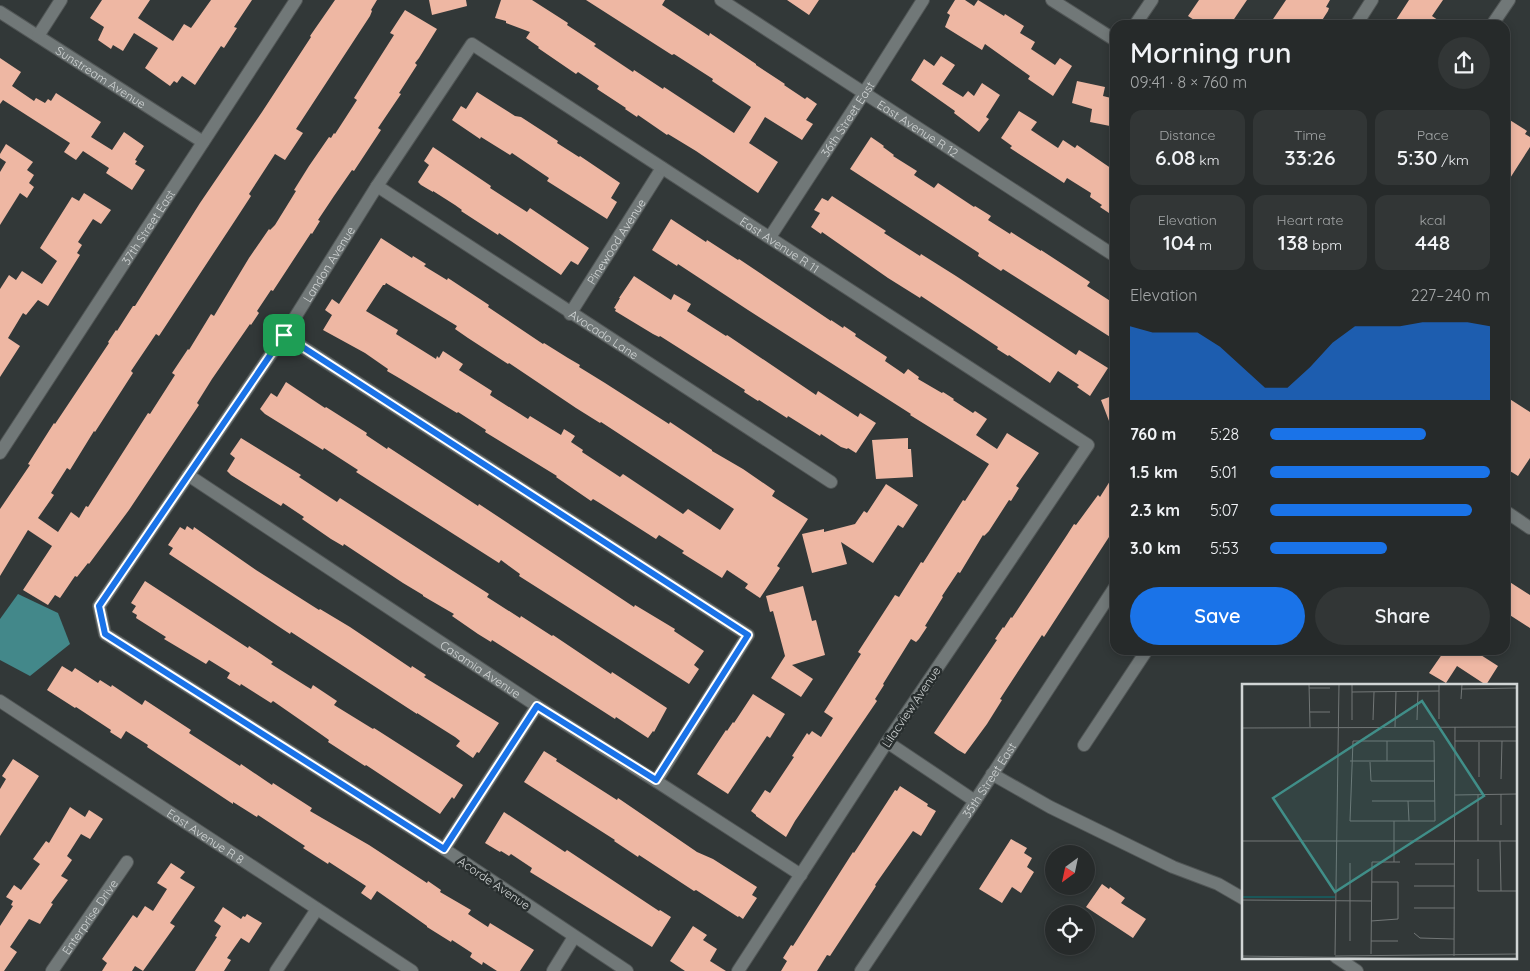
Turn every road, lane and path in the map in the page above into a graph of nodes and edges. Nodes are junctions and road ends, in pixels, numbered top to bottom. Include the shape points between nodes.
1 (61, 0) edge
2 (296, 0) edge
3 (721, 0) edge
4 (923, 0) edge
5 (1052, 0) edge
6 (1152, 0) edge
7 (1372, 0) edge
8 (1509, 0) edge
9 (0, 12) edge
10 (1139, 20) edge
11 (1359, 20) edge
12 (1495, 20) edge
13 (38, 36) junction
14 (1110, 37) edge
15 (472, 44) joint
16 (864, 93) junction
17 (203, 142) junction
18 (662, 168) junction
19 (377, 186) junction
20 (770, 237) junction
21 (1110, 253) edge
22 (570, 314) junction
23 (284, 335) junction
24 (1088, 445) joint
25 (0, 453) edge
26 (188, 475) junction
27 (831, 482) dead end
28 (1510, 514) edge
29 (1530, 528) edge
30 (1110, 595) edge
31 (99, 606) joint
32 (1144, 655) edge
33 (0, 701) edge
34 (537, 706) junction
35 (887, 742) junction
36 (1084, 745) dead end
37 (992, 774) junction
38 (656, 780) junction
39 (975, 801) junction
40 (444, 849) junction
41 (127, 862) dead end
42 (801, 875) junction
43 (1242, 898) edge
44 (316, 909) junction
45 (574, 937) junction
46 (1338, 958) edge
47 (52, 971) edge
48 (276, 971) edge
49 (412, 971) edge
50 (553, 971) edge
51 (627, 971) edge
52 (738, 971) edge
53 (861, 971) edge
54 (1357, 971) edge

1 - 13 street
2 - 17 street, 37th Street East
3 - 16 street, East Avenue R 12
4 - 16 street, 36th Street East
5 - 14 street
6 - 10 street
7 - 11 street
8 - 12 street
9 - 13 street, Sunstream Avenue
13 - 17 street, Sunstream Avenue
15 - 18 street, East Avenue R 11
15 - 19 street, Landon Avenue
16 - 20 street, 36th Street East
16 - 21 street, East Avenue R 12
17 - 25 street, 37th Street East
18 - 20 street, East Avenue R 11
18 - 22 street, Pinewood Avenue
19 - 22 street, Avocado Lane
19 - 23 street, Landon Avenue
20 - 24 street, East Avenue R 11
22 - 27 street, Avocado Lane
23 - 26 street, Landon Avenue
23 - 38 street via 748,635
24 - 35 street, Lilacview Avenue
26 - 31 street, Landon Avenue
26 - 34 street, Casamia Avenue
28 - 29 street
30 - 37 street, 35th Street East
31 - 40 street, Acorde Avenue via 105,634
32 - 36 street
33 - 44 street, East Avenue R 8
34 - 38 street, Casamia Avenue
34 - 40 street
35 - 39 street
35 - 42 street, Lilacview Avenue
37 - 39 street, 35th Street East
37 - 43 street via 1050,807
38 - 42 street, Casamia Avenue
39 - 53 street, 35th Street East
40 - 45 street, Acorde Avenue
41 - 47 street, Enterprise Drive
42 - 52 street, Lilacview Avenue
44 - 48 street
44 - 49 street, East Avenue R 8
45 - 50 street
45 - 51 street, Acorde Avenue
46 - 54 street

